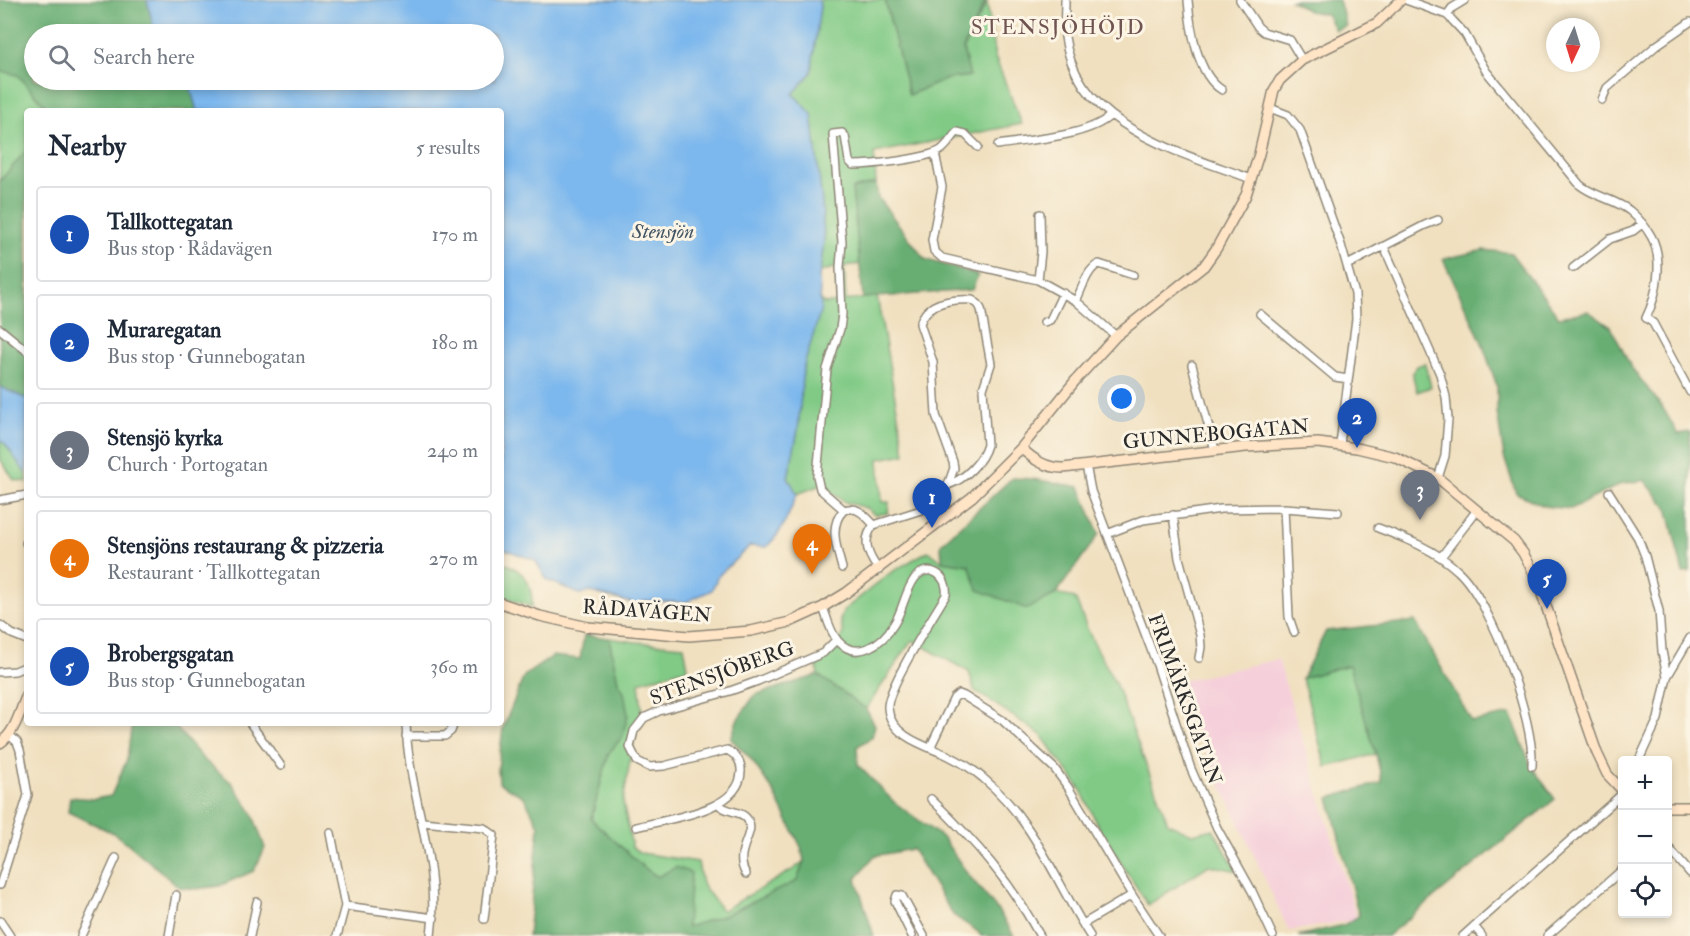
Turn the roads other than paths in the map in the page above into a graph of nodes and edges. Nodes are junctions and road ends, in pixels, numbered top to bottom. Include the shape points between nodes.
1 (1065, 0) edge
2 (1188, 0) edge
3 (1240, 0) edge
4 (1403, 0) edge
5 (1466, 0) edge
6 (1447, 15) junction
7 (1690, 22) edge
8 (1302, 60) junction
9 (1222, 90) dead end
10 (1602, 100) dead end
11 (1270, 108) junction
12 (1111, 115) junction
13 (998, 145) dead end
14 (978, 147) dead end
15 (935, 153) junction
16 (1251, 180) junction
17 (1040, 214) dead end
18 (1438, 220) dead end
19 (1642, 224) junction
20 (1384, 247) junction
21 (1347, 265) junction
22 (1573, 268) dead end
23 (1133, 275) dead end
24 (1038, 280) junction
25 (1064, 293) junction
26 (1077, 301) junction
27 (1260, 314) dead end
28 (1044, 322) dead end
29 (0, 329) edge
30 (1116, 336) junction
31 (24, 349) edge
32 (1192, 365) dead end
33 (1348, 379) junction
34 (1690, 392) edge
35 (1340, 444) junction
36 (1021, 448) junction
37 (1215, 450) junction
38 (1086, 465) junction
39 (1438, 478) junction
40 (948, 485) junction
41 (1609, 492) dead end
42 (24, 496) edge
43 (0, 500) edge
44 (1284, 508) junction
45 (844, 510) junction
46 (1477, 510) junction
47 (1338, 512) dead end
48 (1173, 515) junction
49 (874, 525) junction
50 (1378, 528) dead end
51 (1107, 534) junction
52 (1441, 557) junction
53 (842, 567) dead end
54 (879, 570) junction
55 (504, 604) edge
56 (823, 607) junction
57 (0, 625) edge
58 (1294, 632) dead end
59 (1690, 638) edge
60 (24, 639) edge
61 (836, 640) junction
62 (1199, 658) dead end
63 (24, 667) edge
64 (0, 672) edge
65 (1667, 677) junction
66 (24, 702) edge
67 (252, 726) edge
68 (406, 726) edge
69 (452, 726) edge
70 (9, 735) junction
71 (406, 736) junction
72 (0, 744) edge
73 (930, 748) junction
74 (1642, 756) edge
75 (1532, 765) dead end
76 (280, 766) dead end
77 (1618, 786) edge
78 (1618, 796) edge
79 (931, 799) dead end
80 (717, 803) junction
81 (1672, 807) edge
82 (1690, 807) edge
83 (423, 822) junction
84 (636, 827) dead end
85 (331, 833) dead end
86 (1672, 853) edge
87 (116, 858) dead end
88 (1690, 873) edge
89 (746, 874) dead end
90 (1618, 874) edge
91 (0, 885) edge
92 (176, 895) dead end
93 (1132, 895) junction
94 (257, 902) dead end
95 (345, 906) junction
96 (434, 918) junction
97 (484, 919) dead end
98 (0, 921) edge
99 (1083, 924) junction
100 (1474, 926) junction
101 (10, 936) edge
102 (81, 936) edge
103 (169, 936) edge
104 (250, 936) edge
105 (337, 936) edge
106 (431, 936) edge
107 (912, 936) edge
108 (924, 936) edge
109 (1040, 936) edge
110 (1090, 936) edge
111 (1159, 936) edge
112 (1273, 936) edge
113 (1463, 936) edge
114 (1482, 936) edge
115 (1547, 936) edge

1 - 12 street via 1065,38 1074,68 1095,100
2 - 9 street via 1203,70
3 - 8 street via 1258,27 1290,40
4 - 6 street
4 - 8 street, RÅDAVÄGEN via 1377,23
5 - 6 street
6 - 19 street via 1465,34 1486,71 1580,185 1629,210
7 - 10 street via 1607,88
8 - 11 street, RÅDAVÄGEN via 1280,80
11 - 16 street, RÅDAVÄGEN
11 - 21 street via 1288,115 1300,130
12 - 13 street via 1088,130
12 - 16 street via 1147,138
14 - 15 street via 965,134 957,132
15 - 24 street via 942,187 933,251 942,258
15 - 45 street via 853,165 845,136 833,134 842,242 842,314 827,369 817,476 820,489
16 - 30 street, RÅDAVÄGEN via 1236,215 1204,266
17 - 24 street
18 - 20 street
19 - 22 street via 1610,239
19 - 34 street via 1657,255 1657,275 1646,318 1653,323
20 - 21 street
20 - 39 street via 1440,374 1446,397 1447,444
21 - 33 street via 1356,307
23 - 26 street via 1096,265
24 - 25 street
25 - 26 street
25 - 28 street via 1050,320
26 - 30 street
27 - 33 street via 1335,377
29 - 31 street
30 - 36 street, RÅDAVÄGEN
32 - 37 street
33 - 35 street
35 - 37 street, GUNNEBOGATAN
35 - 39 street, GUNNEBOGATAN via 1395,457
36 - 38 street, GUNNEBOGATAN via 1034,460 1052,468
36 - 54 street, RÅDAVÄGEN via 972,497
37 - 38 street, GUNNEBOGATAN
38 - 51 street, FRIMÄRKSGATAN
39 - 46 street, GUNNEBOGATAN
40 - 40 street via 971,470 987,445 983,389 991,364 981,309 972,300 938,304 925,313 920,324 933,362 936,415 953,462
40 - 49 street via 921,510
41 - 65 street via 1645,556 1659,611
42 - 43 street
44 - 47 street
44 - 48 street
44 - 58 street via 1289,617
45 - 49 street via 857,509
45 - 53 street via 835,527
46 - 52 street
46 - 77 street, GUNNEBOGATAN via 1514,541 1528,561 1597,753
48 - 51 street via 1143,520
48 - 62 street via 1179,558 1200,635
49 - 54 street via 867,534 867,548
50 - 52 street
51 - 112 street, FRIMÄRKSGATAN via 1157,665 1194,778
52 - 75 street via 1475,589 1489,614 1530,734
54 - 56 street, RÅDAVÄGEN
55 - 56 street, RÅDAVÄGEN via 588,627 689,636 760,629 801,618
56 - 61 street
57 - 60 street
59 - 65 street
61 - 73 street via 851,649 873,646 894,624 911,584 920,573 931,570 942,575 946,595 892,689 888,707 896,729
61 - 80 street, STENSJÖBERG via 815,657 730,691 659,711 638,724 630,747 642,765 664,766 724,750 737,757 740,782
63 - 64 street
65 - 74 street via 1658,719
66 - 70 street
67 - 76 street
68 - 71 street
69 - 71 street via 445,736
70 - 72 street
70 - 91 street via 20,750 28,795
71 - 83 street
73 - 93 street via 959,694 1002,720 1054,768
73 - 99 street via 976,772 1018,812
78 - 100 street
79 - 109 street via 988,858
80 - 84 street, STENSJÖBERG via 687,816
80 - 89 street via 723,810 741,814 749,823 741,860
81 - 82 street
83 - 96 street via 433,875
83 - 97 street via 484,828 494,835
85 - 95 street
86 - 88 street
87 - 102 street
90 - 115 street
92 - 103 street
93 - 99 street
93 - 111 street
94 - 104 street
95 - 96 street
95 - 105 street
96 - 106 street
98 - 101 street
99 - 110 street
100 - 113 street
100 - 114 street
107 - 108 street via 895,901 897,895 902,896

